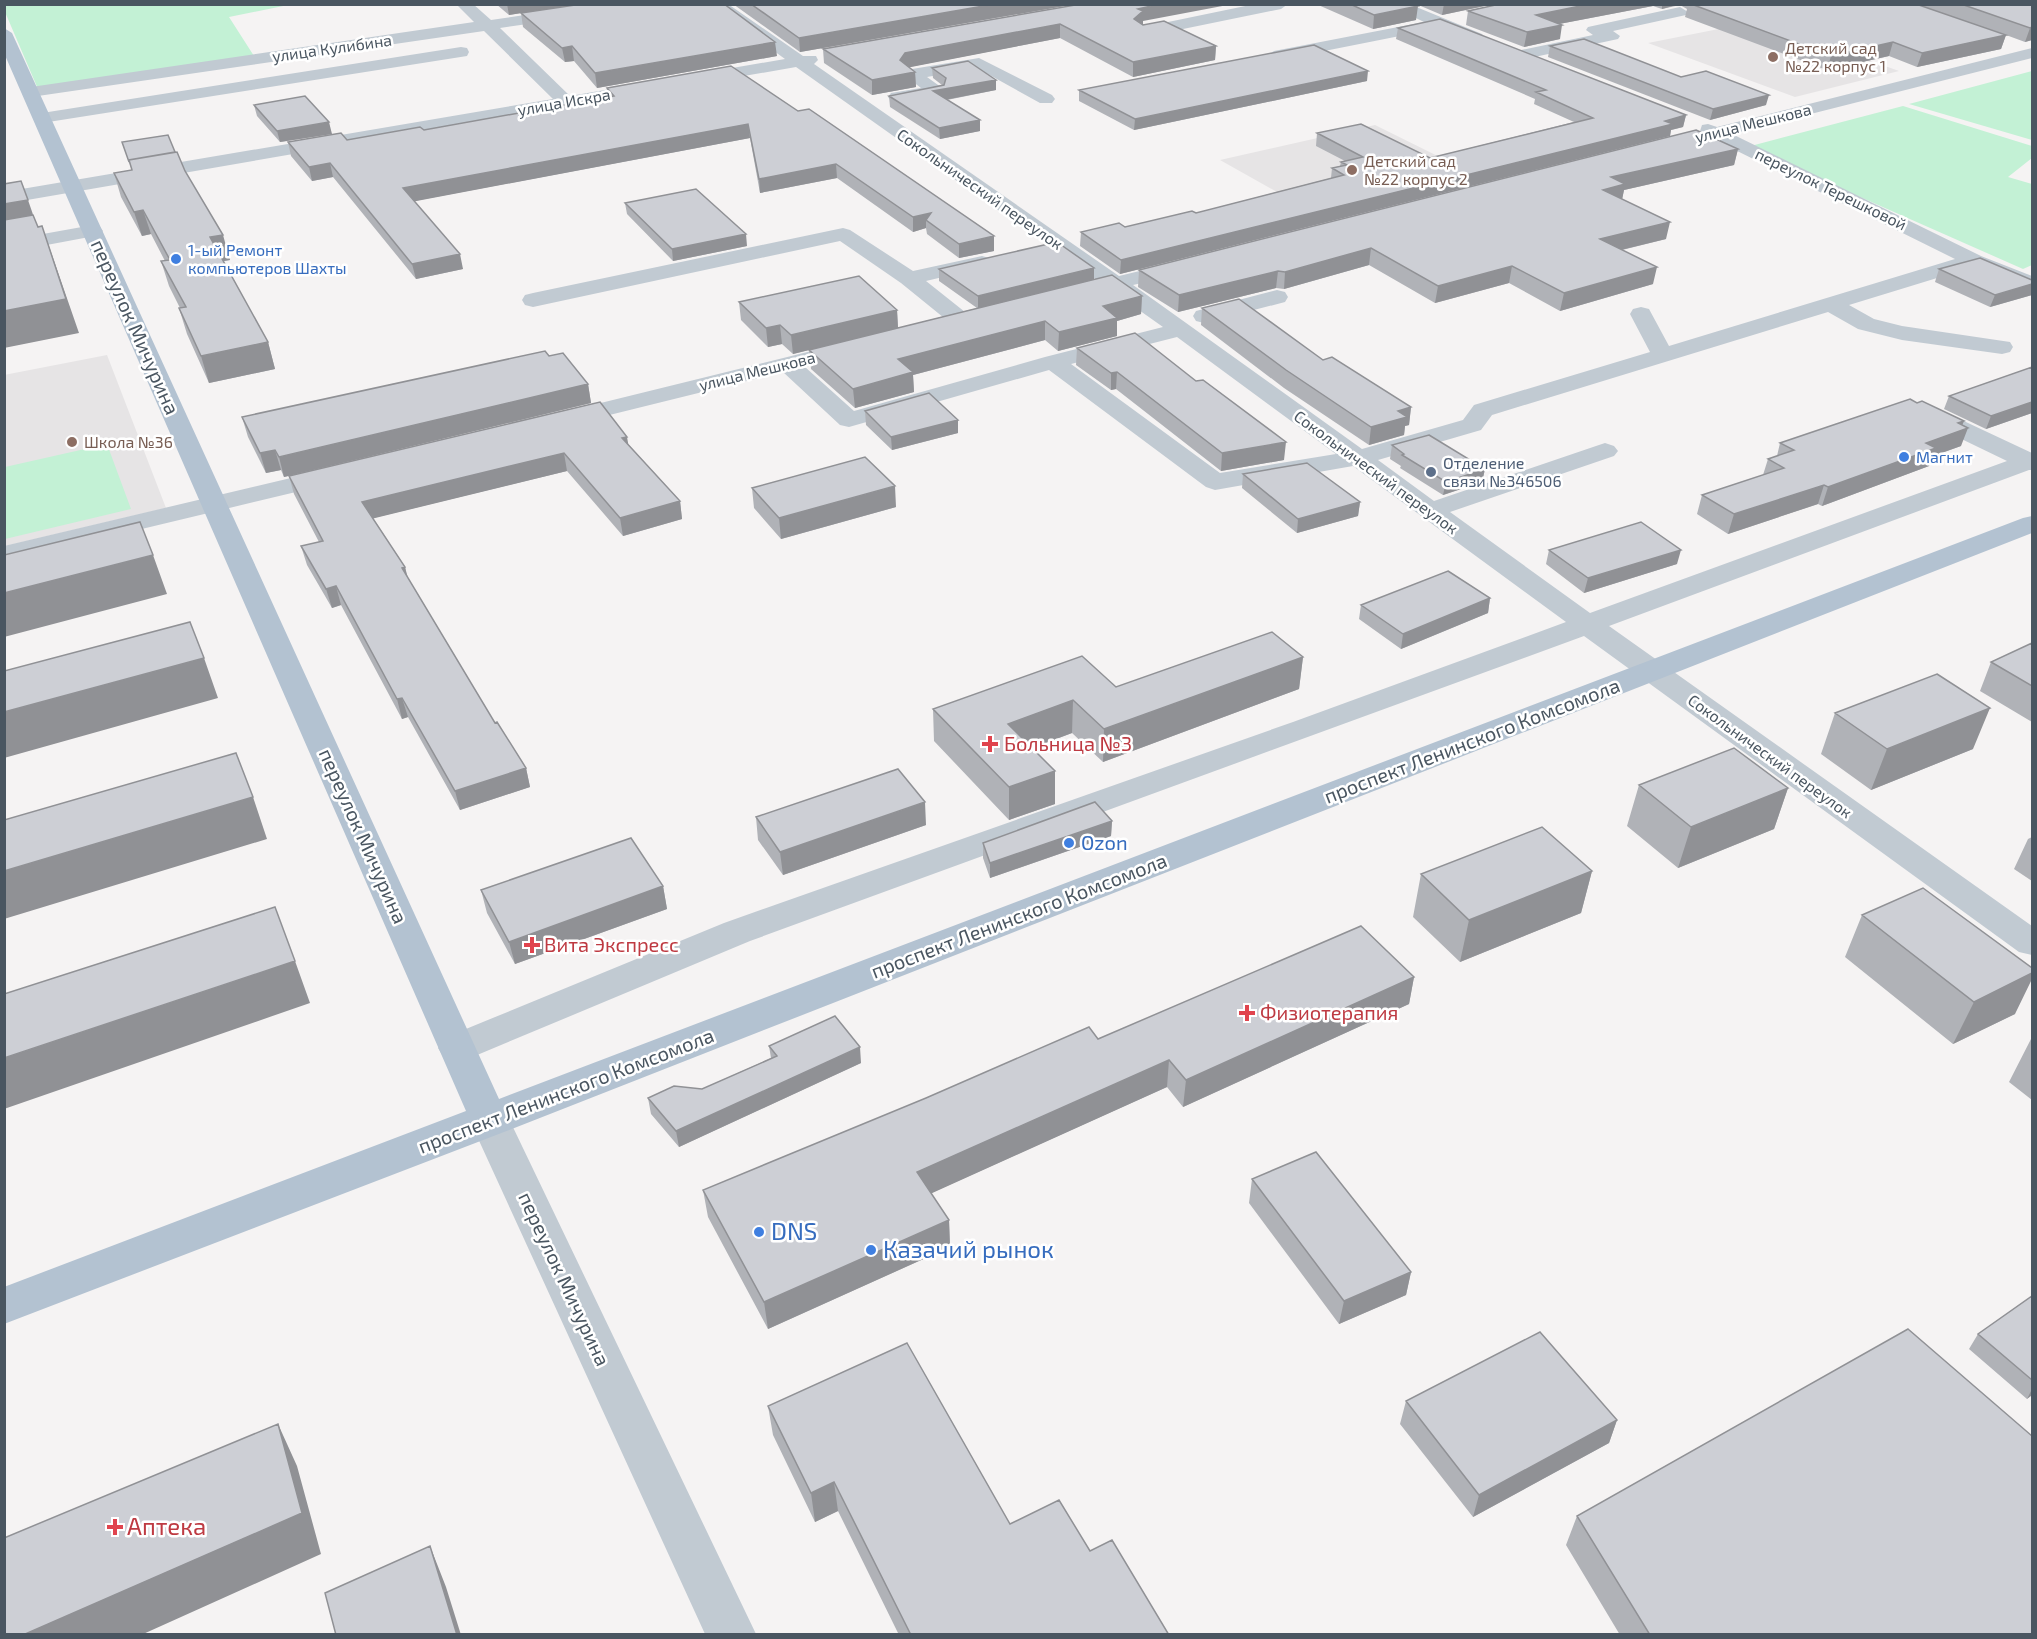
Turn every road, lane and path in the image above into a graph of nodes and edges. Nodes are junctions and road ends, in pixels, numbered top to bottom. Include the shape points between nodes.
1 (463, 4) edge
2 (634, 4) edge
3 (717, 4) edge
4 (1281, 4) edge
5 (1394, 4) edge
6 (1172, 9) dead end
7 (1680, 12) dead end
8 (1464, 18) dead end
9 (1198, 21) junction
10 (1442, 23) junction
11 (488, 26) junction
12 (1144, 32) edge
13 (4, 33) edge
14 (2011, 44) edge
15 (509, 45) junction
16 (2032, 53) edge
17 (1521, 55) junction
18 (822, 58) edge
19 (1256, 60) edge
20 (799, 62) junction
21 (1554, 68) edge
22 (31, 92) junction
23 (1046, 99) dead end
24 (566, 102) junction
25 (860, 105) junction
26 (42, 118) junction
27 (1684, 119) dead end
28 (1717, 132) junction
29 (1648, 150) edge
30 (72, 186) junction
31 (4, 198) edge
32 (93, 231) junction
33 (1060, 245) junction
34 (4, 247) edge
35 (1036, 250) edge
36 (1002, 258) edge
37 (1974, 260) junction
38 (1196, 263) edge
39 (909, 278) junction
40 (1115, 284) junction
41 (2032, 284) edge
42 (1060, 297) edge
43 (1277, 297) edge
44 (533, 300) dead end
45 (1830, 304) junction
46 (1641, 314) dead end
47 (984, 316) edge
48 (962, 321) junction
49 (1177, 326) junction
50 (939, 327) edge
51 (869, 344) edge
52 (2002, 347) dead end
53 (1663, 355) junction
54 (1053, 362) junction
55 (788, 364) junction
56 (1927, 413) edge
57 (536, 426) edge
58 (1605, 450) dead end
59 (1357, 458) junction
60 (2032, 462) edge
61 (352, 471) edge
62 (215, 505) junction
63 (1430, 511) junction
64 (2032, 524) edge
65 (4, 554) edge
66 (1588, 626) junction
67 (1653, 672) junction
68 (2032, 943) edge
69 (457, 1048) junction
70 (490, 1121) junction
71 (4, 1306) edge
72 (731, 1635) edge

1 - 11 street
2 - 11 street, улица Кулибина
3 - 20 street, Сокольнический переулок
4 - 9 street
5 - 10 street
6 - 9 street
7 - 17 street via 1594,30 1612,36
8 - 10 street
9 - 12 street
10 - 17 street
10 - 19 street
11 - 15 street
11 - 22 street, улица Кулибина
13 - 22 main road, переулок Мичурина
14 - 16 street
15 - 24 street
15 - 26 street
16 - 28 street, улица Мешкова
17 - 21 street
18 - 20 street, улица Искра
20 - 24 street, улица Искра
20 - 25 street, Сокольнический переулок
22 - 26 main road, переулок Мичурина
23 - 25 street via 979,63 912,74 936,90
24 - 30 street, улица Искра
25 - 33 street, Сокольнический переулок
26 - 30 main road, переулок Мичурина
27 - 28 street, переулок Терешковой
28 - 29 street, улица Мешкова
28 - 37 street, переулок Терешковой
30 - 31 street, улица Искра
30 - 32 main road, переулок Мичурина
32 - 34 street
32 - 62 main road, переулок Мичурина
33 - 35 street
33 - 40 street, Сокольнический переулок
36 - 39 street
37 - 41 street, переулок Терешковой
37 - 45 street
38 - 40 street
39 - 44 street via 843,234
39 - 48 street
40 - 42 street
40 - 49 street, Сокольнический переулок
43 - 49 street
45 - 52 street via 1866,324
45 - 53 street
46 - 53 street
47 - 48 street
48 - 50 street
49 - 54 street
49 - 59 street, Сокольнический переулок
51 - 55 street, улица Мешкова
53 - 59 street via 1483,410 1472,425
54 - 55 street via 849,420
54 - 59 street via 1215,482
55 - 57 street, улица Мешкова
56 - 60 street
58 - 63 street
59 - 63 street, Сокольнический переулок
60 - 66 street
61 - 62 street
62 - 65 street
62 - 69 main road, переулок Мичурина
63 - 66 street, Сокольнический переулок
64 - 67 main road, проспект Ленинского Комсомола
66 - 67 street, Сокольнический переулок
66 - 69 street via 737,932
67 - 68 street, Сокольнический переулок
67 - 70 main road, проспект Ленинского Комсомола
69 - 70 main road, переулок Мичурина
70 - 71 main road, проспект Ленинского Комсомола
70 - 72 street, переулок Мичурина

